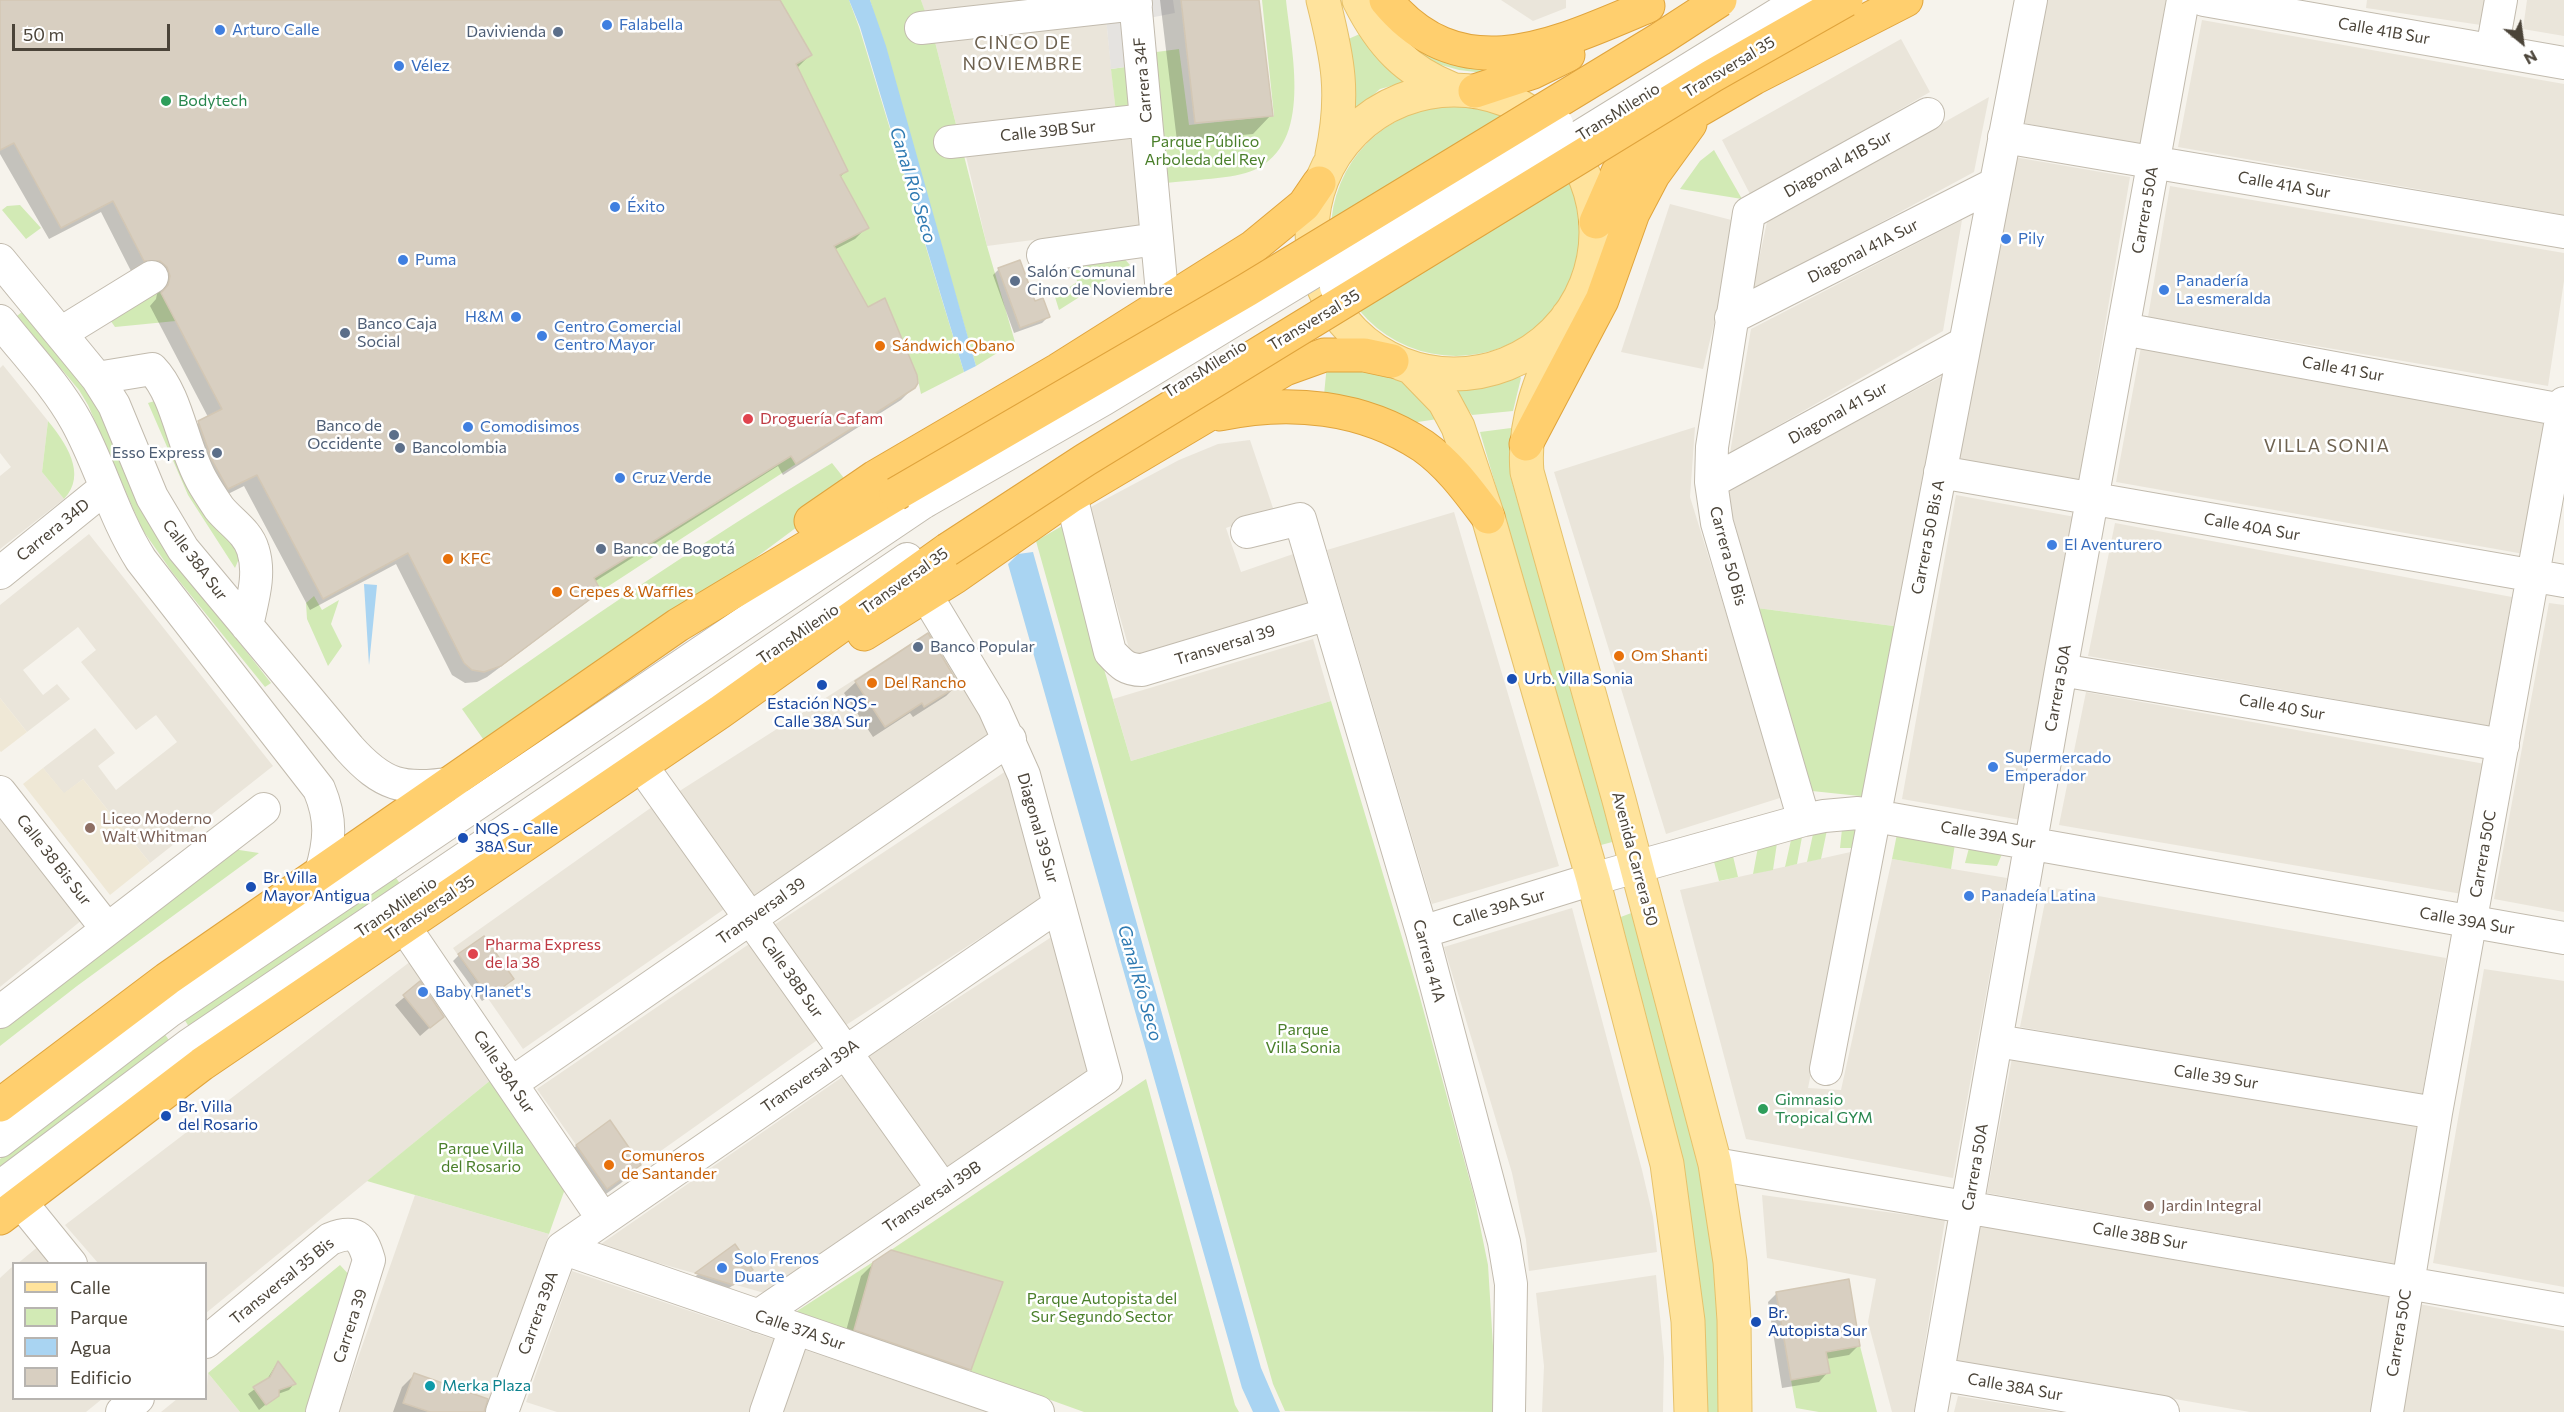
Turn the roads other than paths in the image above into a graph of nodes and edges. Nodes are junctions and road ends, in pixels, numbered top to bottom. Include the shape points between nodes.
1 (1323, 0) edge
2 (1359, 0) edge
3 (1386, 0) edge
4 (1720, 0) edge
5 (1760, 0) edge
6 (1801, 0) edge
7 (1846, 0) edge
8 (1906, 0) edge
9 (2183, 0) edge
10 (2204, 0) edge
11 (2501, 0) edge
12 (1136, 2) edge
13 (2029, 2) edge
14 (1653, 3) edge
15 (2345, 12) edge
16 (921, 28) dead end
17 (2492, 50) junction
18 (2564, 63) edge
19 (1464, 90) junction
20 (1708, 105) junction
21 (1928, 114) dead end
22 (1146, 120) junction
23 (2004, 137) junction
24 (950, 142) dead end
25 (2153, 163) junction
26 (1325, 171) junction
27 (1995, 184) junction
28 (1749, 213) joint
29 (1596, 222) junction
30 (2564, 232) edge
31 (1157, 239) junction
32 (1043, 255) dead end
33 (0, 260) edge
34 (152, 278) dead end
35 (1163, 304) junction
36 (1568, 316) junction
37 (1731, 318) junction
38 (0, 321) edge
39 (2123, 329) junction
40 (61, 333) junction
41 (1965, 343) junction
42 (1402, 364) junction
43 (97, 378) junction
44 (2563, 406) edge
45 (1197, 419) junction
46 (1526, 444) junction
47 (1940, 472) junction
48 (1711, 482) junction
49 (105, 488) junction
50 (1071, 496) junction
51 (910, 498) junction
52 (2092, 499) junction
53 (1488, 517) junction
54 (1247, 532) dead end
55 (945, 543) junction
56 (0, 573) edge
57 (2549, 578) edge
58 (926, 595) junction
59 (1328, 614) junction
60 (678, 625) junction
61 (247, 626) junction
62 (2061, 670) junction
63 (720, 712) junction
64 (1010, 739) junction
65 (2503, 745) junction
66 (641, 765) junction
67 (453, 783) junction
68 (0, 792) edge
69 (264, 809) dead end
70 (1875, 815) junction
71 (1804, 820) junction
72 (2031, 843) junction
73 (1637, 867) junction
74 (321, 872) junction
75 (1593, 879) junction
76 (1059, 905) junction
77 (750, 918) junction
78 (2471, 921) junction
79 (404, 926) junction
80 (107, 929) junction
81 (1422, 932) junction
82 (2564, 938) edge
83 (0, 1012) edge
84 (1996, 1041) junction
85 (845, 1052) junction
86 (1826, 1069) dead end
87 (1106, 1078) joint
88 (512, 1083) junction
89 (0, 1106) edge
90 (2436, 1113) junction
91 (0, 1140) edge
92 (1715, 1164) junction
93 (943, 1189) junction
94 (7, 1202) edge
95 (1968, 1206) junction
96 (603, 1219) junction
97 (362, 1241) joint
98 (562, 1248) junction
99 (70, 1262) edge
100 (2407, 1283) junction
101 (2564, 1310) edge
102 (758, 1316) junction
103 (795, 1329) junction
104 (207, 1341) edge
105 (1938, 1374) junction
106 (136, 1400) edge
107 (122, 1412) edge
108 (322, 1412) edge
109 (503, 1412) edge
110 (766, 1412) edge
111 (1038, 1412) edge
112 (1509, 1412) edge
113 (1691, 1412) edge
114 (1735, 1412) edge
115 (1931, 1412) edge
116 (2163, 1412) edge
117 (2387, 1412) edge

1 - 26 main road via 1340,83 1340,115
2 - 19 main road via 1371,25 1391,51 1427,78
3 - 14 highway via 1405,19 1437,40 1464,50 1493,54 1533,50
4 - 51 highway, bridge
5 - 51 street, TransMilenio, bridge via 1104,399
6 - 55 street, TransMilenio, bridge via 1080,447
7 - 55 highway, Transversal 35, bridge via 1712,76
8 - 20 highway
9 - 25 street, Carrera 50A
10 - 15 street, Calle 41B Sur
11 - 17 street
12 - 16 street
12 - 22 street, Carrera 34F
13 - 23 street, Carrera 50 Bis A
14 - 19 highway via 1533,72
15 - 17 street, Calle 41B Sur
17 - 18 street, Calle 41B Sur
19 - 26 main road via 1416,94 1383,108 1353,130
19 - 29 main road via 1506,99 1534,114 1559,135 1578,161 1591,190
20 - 29 highway via 1666,129 1627,161 1609,187
20 - 46 highway via 1678,138 1653,175 1633,213 1602,300
21 - 28 street, Diagonal 41B Sur
22 - 24 street, Calle 39B Sur
22 - 31 street, Carrera 34F
23 - 25 street, Calle 41A Sur
23 - 27 street, Carrera 50 Bis A
25 - 30 street, Calle 41A Sur
25 - 39 street, Carrera 50A
26 - 35 highway via 1304,205 1272,234
26 - 42 main road via 1311,218 1312,252 1321,286 1338,316 1363,342
27 - 37 street, Diagonal 41A Sur
27 - 41 street, Carrera 50 Bis A
28 - 37 street, Carrera 50 Bis
29 - 36 main road via 1588,277
31 - 32 street
31 - 35 street, Carrera 34F
33 - 40 street, Calle 38A Sur
34 - 40 street
35 - 60 highway via 835,504
36 - 42 main road via 1548,338 1498,366 1469,373 1440,373
36 - 46 main road, Avenida Carrera 50 via 1535,400
37 - 48 street, Carrera 50 Bis via 1712,447
38 - 49 street via 67,407
39 - 44 street, Calle 41 Sur
39 - 52 street, Carrera 50A
40 - 43 street, Calle 38A Sur
41 - 47 street, Carrera 50 Bis A
41 - 48 street, Diagonal 41 Sur
42 - 45 highway via 1346,354 1310,358
42 - 53 main road via 1444,401 1458,427
43 - 61 street, Calle 38A Sur via 114,405 168,527
43 - 61 street via 152,369 163,380 202,481 253,548 257,569
44 - 57 street, Carrera 50C
45 - 50 highway
45 - 53 highway via 1270,407 1345,411 1372,420 1424,447 1459,479
46 - 73 main road, Avenida Carrera 50 via 1532,496
47 - 52 street, Calle 40A Sur
47 - 70 street, Carrera 50 Bis A
48 - 71 street, Carrera 50 Bis via 1717,523
49 - 56 street, Carrera 34D
49 - 74 street via 141,560 319,789 330,830
50 - 58 highway
50 - 59 street, Transversal 39 via 1110,652 1123,667 1142,670
51 - 60 highway
51 - 91 street, TransMilenio via 168,1012
52 - 57 street, Calle 40A Sur
52 - 62 street, Carrera 50A
53 - 75 main road
54 - 59 street, Carrera 41A via 1300,519
55 - 63 highway, Transversal 35
55 - 94 street, TransMilenio via 189,1045
57 - 65 street, Carrera 50C
58 - 63 highway via 842,647
58 - 64 street, Diagonal 39 Sur
59 - 81 street, Carrera 41A
60 - 67 highway
61 - 67 street, Calle 38A Sur via 375,775 407,787
62 - 65 street, Calle 40 Sur
62 - 72 street, Carrera 50A
63 - 66 highway, Transversal 35
64 - 76 street, Diagonal 39 Sur via 1035,812
64 - 77 street, Transversal 39
65 - 78 street, Carrera 50C
66 - 77 street, Calle 38B Sur
66 - 79 highway, Transversal 35
67 - 74 highway
68 - 80 street, Calle 38 Bis Sur
69 - 80 street
70 - 71 street, Calle 39A Sur via 1839,814
70 - 72 street, Calle 39A Sur
70 - 86 street, Carrera 50 Bis A
71 - 73 street, Calle 39A Sur
72 - 78 street, Calle 39A Sur
72 - 84 street, Carrera 50A
73 - 75 street, Calle 39A Sur
73 - 92 main road, Avenida Carrera 50
74 - 89 highway via 160,984
75 - 81 street, Calle 39A Sur
75 - 113 main road via 1667,1164 1688,1321
76 - 85 street, Transversal 39A
76 - 87 street, Diagonal 39 Sur
77 - 85 street, Calle 38B Sur
77 - 88 street, Transversal 39
78 - 82 street, Calle 39A Sur
78 - 90 street, Carrera 50C
79 - 88 street, Calle 38A Sur
79 - 94 highway, Transversal 35
80 - 83 street
81 - 112 street, Carrera 41A via 1504,1242 1511,1284
84 - 90 street, Calle 39 Sur
84 - 95 street, Carrera 50A
85 - 93 street, Calle 38B Sur
85 - 96 street, Transversal 39A
87 - 93 street, Transversal 39B
88 - 96 street, Calle 38A Sur
90 - 100 street, Carrera 50C
92 - 95 street, Calle 38B Sur
92 - 114 main road, Avenida Carrera 50 via 1730,1262
93 - 102 street, Transversal 39B
94 - 99 street
95 - 100 street, Calle 38B Sur
95 - 105 street, Carrera 50A
96 - 98 street, Transversal 39A
97 - 104 street, Transversal 35 Bis via 344,1233 330,1239
97 - 108 street, Carrera 39 via 369,1260 366,1277
98 - 102 street, Calle 37A Sur
98 - 109 street, Carrera 39A
100 - 101 street, Calle 38B Sur
100 - 117 street, Carrera 50C
102 - 103 street, Calle 37A Sur
103 - 110 street
103 - 111 street, Calle 37A Sur
105 - 115 street, Carrera 50A
105 - 116 street, Calle 38A Sur
106 - 107 street

